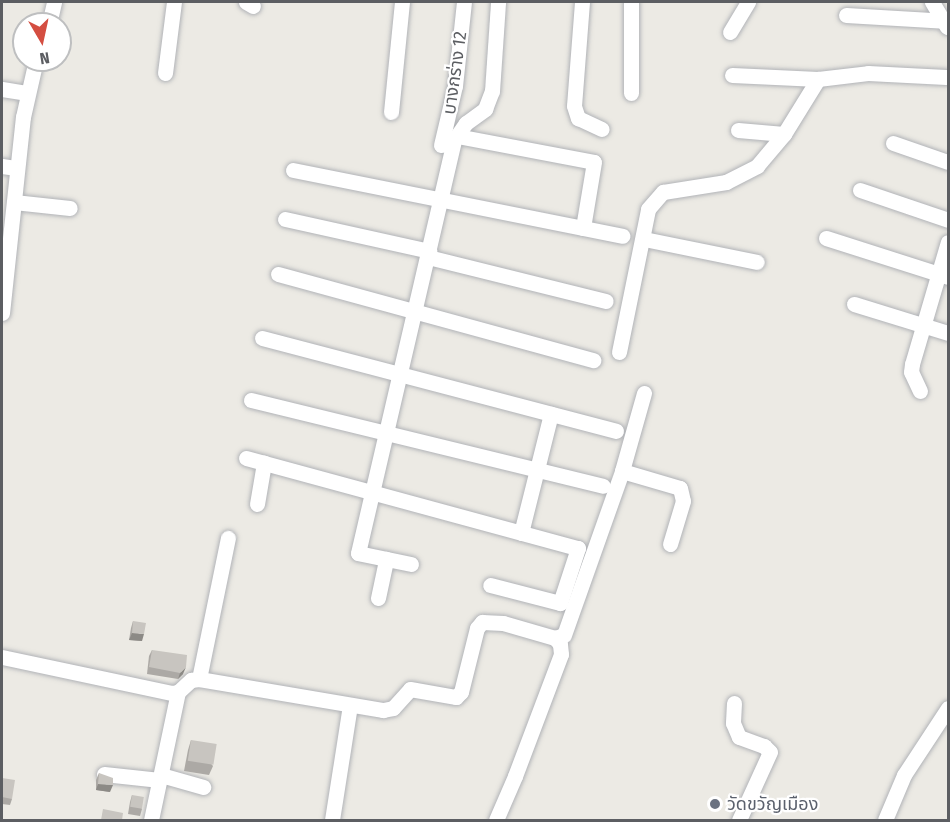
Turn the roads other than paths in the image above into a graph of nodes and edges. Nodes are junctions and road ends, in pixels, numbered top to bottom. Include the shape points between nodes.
1 (174, 2) edge
2 (402, 2) edge
3 (464, 2) edge
4 (498, 2) edge
5 (582, 2) edge
6 (631, 2) edge
7 (748, 2) edge
8 (932, 2) edge
9 (846, 15) dead end
10 (947, 24) edge
11 (730, 32) dead end
12 (33, 72) edge
13 (165, 73) dead end
14 (732, 75) dead end
15 (948, 77) edge
16 (818, 79) junction
17 (2, 89) edge
18 (28, 93) junction
19 (631, 93) dead end
20 (391, 112) dead end
21 (602, 129) dead end
22 (738, 130) dead end
23 (784, 135) junction
24 (457, 136) junction
25 (893, 143) dead end
26 (441, 145) dead end
27 (948, 162) edge
28 (9, 167) edge
29 (293, 170) dead end
30 (860, 190) dead end
31 (441, 200) junction
32 (14, 202) junction
33 (70, 208) dead end
34 (285, 219) dead end
35 (948, 220) edge
36 (583, 228) junction
37 (622, 236) dead end
38 (826, 238) dead end
39 (644, 239) junction
40 (948, 242) edge
41 (428, 254) junction
42 (757, 262) dead end
43 (278, 274) dead end
44 (944, 276) edge
45 (606, 301) dead end
46 (854, 304) dead end
47 (415, 311) junction
48 (2, 314) edge
49 (924, 325) junction
50 (948, 333) edge
51 (262, 338) dead end
52 (619, 352) dead end
53 (593, 360) dead end
54 (400, 374) junction
55 (920, 390) dead end
56 (644, 393) dead end
57 (251, 400) dead end
58 (551, 414) junction
59 (616, 431) dead end
60 (386, 433) junction
61 (246, 458) dead end
62 (264, 463) junction
63 (537, 470) junction
64 (622, 471) junction
65 (603, 486) dead end
66 (372, 493) junction
67 (257, 504) dead end
68 (521, 533) junction
69 (228, 538) dead end
70 (670, 544) dead end
71 (386, 559) junction
72 (411, 564) dead end
73 (490, 585) dead end
74 (378, 598) dead end
75 (555, 638) junction
76 (2, 657) edge
77 (199, 679) junction
78 (178, 692) junction
79 (734, 704) dead end
80 (350, 705) junction
81 (947, 715) edge
82 (104, 774) edge
83 (160, 777) junction
84 (203, 787) dead end
85 (151, 820) edge
86 (332, 820) edge
87 (496, 820) edge
88 (739, 820) edge
89 (885, 820) edge

1 - 13 street
2 - 20 street
3 - 26 street, บางกร่าง 12 via 455,86
4 - 24 street via 492,91 485,109 466,123
5 - 21 street via 574,106 578,118
6 - 19 street
7 - 11 street
8 - 10 street
9 - 10 street
12 - 18 street
14 - 16 street
15 - 16 street via 868,73
16 - 23 street
17 - 18 street
18 - 28 street
22 - 23 street
23 - 39 street via 746,174 714,185 663,192 648,209
24 - 31 street
24 - 36 street via 594,162
25 - 27 street
28 - 32 street
29 - 31 street
30 - 35 street
31 - 36 street
31 - 41 street
32 - 33 street
32 - 48 street
34 - 41 street
36 - 37 street
38 - 44 street
39 - 42 street
39 - 52 street
40 - 44 street
41 - 45 street
41 - 47 street
43 - 47 street
44 - 49 street
46 - 49 street
47 - 53 street
47 - 54 street
49 - 50 street
49 - 55 street via 911,372
51 - 54 street
54 - 58 street
54 - 60 street
56 - 64 street
57 - 60 street
58 - 59 street
58 - 63 street
60 - 63 street
60 - 66 street
61 - 62 street
62 - 66 street
62 - 67 street
63 - 65 street
63 - 68 street
64 - 70 street via 680,488 683,501
64 - 75 street via 564,635
66 - 68 street
66 - 71 street via 358,553
68 - 73 street via 578,548 560,603
69 - 77 street
71 - 72 street
71 - 74 street
75 - 80 street via 503,623 482,622 477,628 461,692 456,697 410,689 393,708
75 - 87 street via 561,654
76 - 78 street
77 - 78 street via 191,680
77 - 80 street
78 - 83 street
79 - 88 street via 733,723 739,737 770,748
80 - 86 street
81 - 89 street via 904,775
82 - 83 street
83 - 84 street
83 - 85 street

